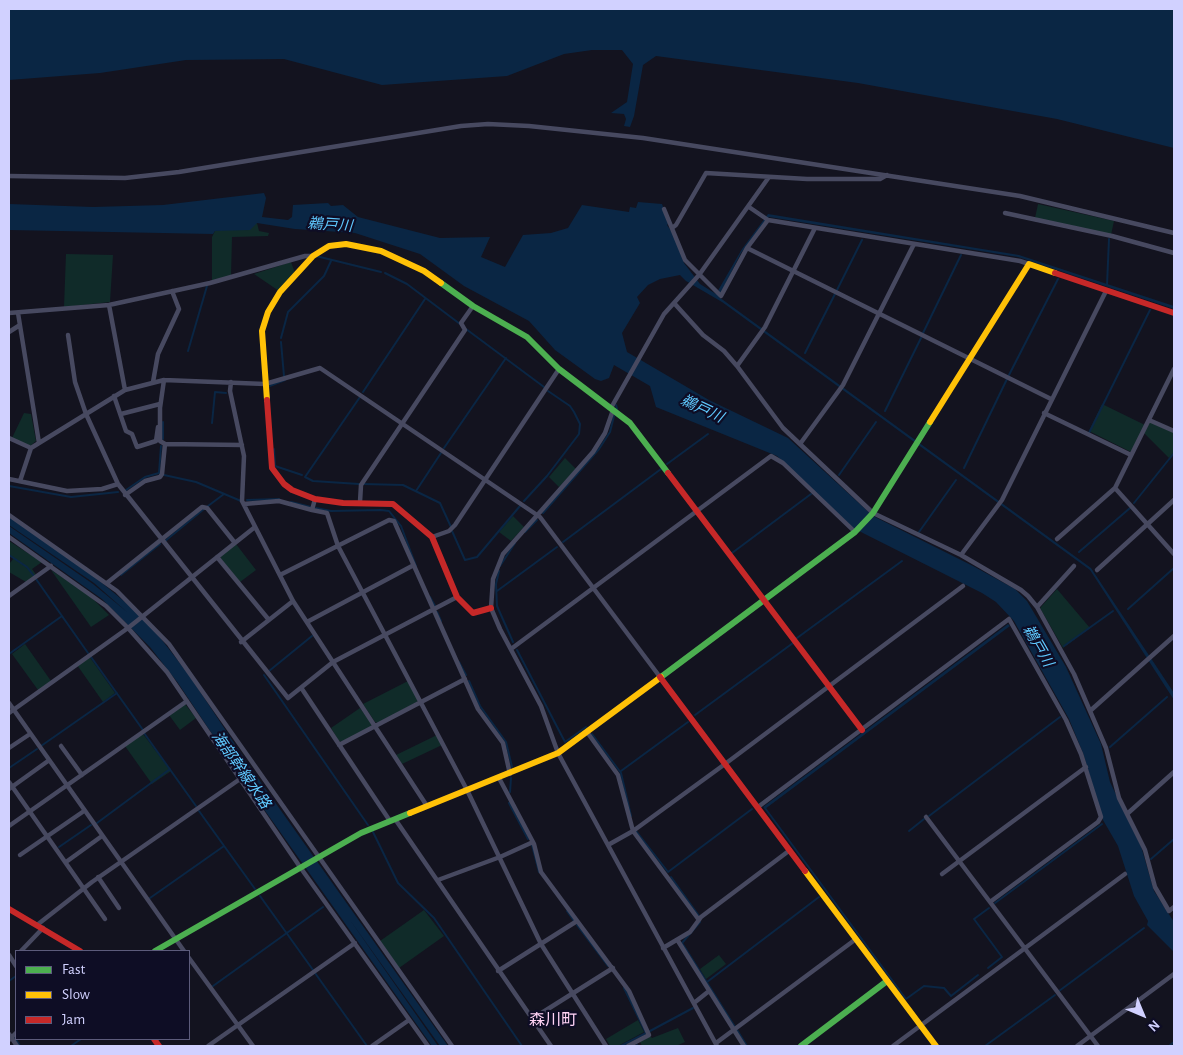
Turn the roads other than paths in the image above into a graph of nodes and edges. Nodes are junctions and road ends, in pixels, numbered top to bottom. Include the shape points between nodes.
1 (887, 175) junction
2 (9, 176) edge
3 (768, 177) junction
4 (749, 207) junction
5 (664, 209) dead end
6 (1005, 213) dead end
7 (766, 219) junction
8 (672, 228) junction
9 (815, 228) junction
10 (1174, 233) edge
11 (914, 244) junction
12 (747, 248) junction
13 (1174, 253) edge
14 (313, 256) junction
15 (1029, 264) junction
16 (793, 271) junction
17 (698, 276) junction
18 (172, 291) junction
19 (1106, 291) junction
20 (674, 303) junction
21 (110, 304) junction
22 (472, 306) junction
23 (9, 313) edge
24 (18, 313) junction
25 (1174, 313) edge
26 (879, 314) junction
27 (20, 325) junction
28 (9, 332) edge
29 (68, 335) dead end
30 (970, 359) junction
31 (737, 366) junction
32 (559, 369) junction
33 (1174, 369) edge
34 (164, 380) junction
35 (153, 382) junction
36 (231, 382) junction
37 (265, 384) junction
38 (125, 390) junction
39 (114, 396) junction
40 (1051, 399) junction
41 (160, 406) junction
42 (612, 409) junction
43 (1044, 413) junction
44 (86, 414) junction
45 (120, 414) junction
46 (1150, 420) junction
47 (402, 423) junction
48 (1174, 431) edge
49 (9, 438) edge
50 (39, 443) junction
51 (165, 444) junction
52 (800, 444) junction
53 (242, 445) junction
54 (31, 448) junction
55 (1131, 455) junction
56 (9, 480) edge
57 (485, 480) junction
58 (20, 481) junction
59 (118, 484) junction
60 (1115, 488) junction
61 (125, 495) junction
62 (315, 499) junction
63 (1174, 500) edge
64 (360, 502) junction
65 (244, 504) junction
66 (312, 510) junction
67 (697, 511) junction
68 (873, 514) junction
69 (9, 515) edge
70 (537, 515) junction
71 (1148, 524) junction
72 (256, 527) junction
73 (854, 532) junction
74 (9, 537) edge
75 (432, 537) junction
76 (1057, 539) dead end
77 (160, 540) junction
78 (235, 543) junction
79 (338, 546) junction
80 (1174, 554) edge
81 (961, 555) junction
82 (217, 557) junction
83 (50, 566) junction
84 (412, 566) junction
85 (1074, 566) dead end
86 (1097, 570) dead end
87 (280, 575) junction
88 (190, 578) junction
89 (107, 584) junction
90 (963, 586) dead end
91 (593, 588) junction
92 (362, 592) junction
93 (9, 596) edge
94 (457, 597) junction
95 (763, 600) junction
96 (294, 601) junction
97 (1036, 607) junction
98 (491, 608) junction
99 (432, 611) junction
100 (143, 615) junction
101 (269, 620) junction
102 (306, 622) junction
103 (129, 627) junction
104 (385, 634) junction
105 (1174, 636) edge
106 (242, 642) junction
107 (511, 649) junction
108 (333, 662) junction
109 (660, 678) junction
110 (465, 679) junction
111 (829, 686) junction
112 (302, 689) junction
113 (187, 701) junction
114 (421, 702) junction
115 (9, 703) edge
116 (11, 711) edge
117 (1090, 711) junction
118 (375, 726) junction
119 (862, 730) junction
120 (587, 732) junction
121 (30, 734) junction
122 (340, 745) junction
123 (61, 746) dead end
124 (9, 748) edge
125 (558, 753) junction
126 (48, 761) junction
127 (726, 764) junction
128 (1086, 766) junction
129 (1174, 772) edge
130 (510, 774) junction
131 (82, 775) junction
132 (499, 778) junction
133 (240, 779) junction
134 (10, 786) edge
135 (66, 786) junction
136 (467, 790) junction
137 (427, 806) junction
138 (758, 806) junction
139 (30, 811) junction
140 (84, 811) junction
141 (1127, 814) junction
142 (926, 817) dead end
143 (392, 820) junction
144 (9, 826) edge
145 (633, 831) junction
146 (48, 836) junction
147 (102, 836) junction
148 (533, 842) junction
149 (608, 845) junction
150 (790, 850) junction
151 (20, 855) dead end
152 (318, 856) junction
153 (500, 857) junction
154 (959, 861) junction
155 (66, 862) junction
156 (120, 862) junction
157 (300, 867) junction
158 (942, 874) dead end
159 (1124, 874) dead end
160 (98, 877) junction
161 (438, 880) junction
162 (84, 887) junction
163 (990, 902) junction
164 (1174, 907) edge
165 (119, 908) dead end
166 (9, 910) edge
167 (105, 919) dead end
168 (699, 920) junction
169 (577, 921) junction
170 (40, 926) junction
171 (175, 939) junction
172 (856, 939) junction
173 (678, 941) junction
174 (355, 943) junction
175 (541, 944) junction
176 (663, 948) junction
177 (1025, 948) junction
178 (22, 950) edge
179 (78, 950) edge
180 (157, 950) edge
181 (183, 950) edge
182 (9, 955) edge
183 (14, 958) edge
184 (190, 959) edge
185 (613, 968) junction
186 (498, 970) junction
187 (1174, 974) edge
188 (887, 981) junction
189 (709, 991) junction
190 (572, 993) junction
191 (694, 1003) junction
192 (532, 1018) junction
193 (409, 1020) junction
194 (238, 1025) junction
195 (920, 1026) junction
196 (734, 1030) junction
197 (1090, 1036) junction
198 (10, 1038) edge
199 (638, 1041) junction
200 (716, 1045) edge
201 (17, 1046) edge
202 (208, 1046) edge
203 (253, 1046) edge
204 (372, 1046) edge
205 (428, 1046) edge
206 (452, 1046) edge
207 (551, 1046) edge
208 (606, 1046) edge
209 (628, 1046) edge
210 (641, 1046) edge
211 (744, 1046) edge
212 (800, 1046) edge
213 (893, 1046) edge
214 (936, 1046) edge
215 (1077, 1046) edge
216 (1098, 1046) edge

1 - 2 street via 643,138 488,124 125,178
1 - 3 street via 880,179
1 - 10 street via 1020,196
3 - 4 street
3 - 8 street via 706,174
4 - 7 street
4 - 17 street
5 - 8 street
6 - 13 street
7 - 9 street
7 - 12 street
8 - 17 street via 686,260
9 - 11 street
9 - 16 street
11 - 15 street
11 - 26 street
12 - 16 street
12 - 17 street via 718,294
14 - 18 street
14 - 22 street via 338,244 381,251 424,271
14 - 37 street via 280,292 268,312 262,331
15 - 19 street
15 - 30 street
16 - 26 street
16 - 31 street via 764,328
17 - 20 street
18 - 21 street
18 - 35 street via 179,309 158,354
19 - 25 street
19 - 40 street
20 - 31 street
20 - 42 street via 664,314
21 - 24 street
21 - 38 street
22 - 32 street via 527,337
22 - 47 street via 461,323 465,330
23 - 24 street
24 - 27 street
26 - 30 street
26 - 52 street via 843,385
27 - 28 street
27 - 50 street
29 - 44 street via 75,382
30 - 40 street
30 - 68 street
31 - 52 street via 775,420
32 - 42 street
32 - 57 street
33 - 46 street
34 - 35 street
34 - 36 street
34 - 41 street
35 - 38 street
36 - 37 street
36 - 53 street via 230,392
37 - 47 street via 320,368
37 - 62 street via 272,468 292,490
38 - 39 street
39 - 44 street
39 - 45 street
40 - 43 street
41 - 45 street
41 - 45 street via 156,441 137,447
41 - 51 street via 160,441
42 - 67 street via 636,430
42 - 70 street via 601,442
43 - 55 street
43 - 81 street via 999,502
44 - 50 street
44 - 59 street
46 - 48 street
46 - 55 street
47 - 57 street
47 - 64 street via 360,485
49 - 54 street
50 - 54 street
51 - 53 street
51 - 61 street via 162,476 145,481
52 - 68 street
53 - 65 street
54 - 58 street
55 - 60 street
56 - 58 street
57 - 70 street
57 - 75 street via 452,529
58 - 59 street via 74,492
59 - 61 street
60 - 71 street
60 - 76 street
61 - 77 street
62 - 64 street
62 - 66 street
63 - 71 street
64 - 75 street via 393,504
65 - 66 street via 279,501
65 - 72 street
66 - 79 street via 327,514
67 - 73 street via 771,456 783,463
67 - 91 street
67 - 95 street
68 - 73 street
68 - 81 street
69 - 89 street
70 - 91 street
70 - 98 street via 497,566 491,590
71 - 80 street
71 - 86 street
72 - 78 street
72 - 87 street
73 - 95 street
74 - 83 street
75 - 94 street
77 - 78 street via 205,507
77 - 88 street
77 - 89 street
78 - 82 street
79 - 84 street via 392,520 397,524
79 - 87 street
79 - 92 street
81 - 97 street via 1021,590
82 - 88 street
82 - 101 street
83 - 93 street
83 - 103 street via 93,596
84 - 92 street
84 - 99 street
85 - 97 street
87 - 96 street
88 - 100 street
88 - 106 street
89 - 100 street
90 - 111 street
91 - 107 street
91 - 109 street
92 - 102 street
92 - 104 street
94 - 98 street via 473,613
94 - 99 street
95 - 109 street
95 - 111 street
96 - 101 street
96 - 102 street
97 - 117 street via 1074,674
98 - 107 street
99 - 104 street
99 - 110 street
100 - 103 street
100 - 152 street via 180,659
101 - 106 street
102 - 108 street
103 - 113 street
103 - 116 street
104 - 108 street
104 - 114 street
105 - 117 street
106 - 112 street via 285,696 290,698
107 - 125 street via 541,706
108 - 112 street
108 - 118 street
109 - 120 street
109 - 127 street
110 - 114 street
110 - 130 street via 478,709 503,743
111 - 119 street
111 - 127 street
112 - 122 street
113 - 131 street
113 - 133 street
114 - 118 street
114 - 136 street
115 - 116 street
116 - 121 street
117 - 141 street via 1106,748 1119,798
118 - 122 street
118 - 137 street
119 - 128 street via 1009,619 1066,720
119 - 138 street
120 - 125 street
120 - 145 street via 618,775
121 - 124 street
121 - 126 street
122 - 143 street
123 - 131 street
125 - 130 street
125 - 149 street
126 - 134 street
126 - 135 street
127 - 138 street
127 - 145 street
128 - 154 street
128 - 163 street via 1101,817 1098,822
129 - 141 street
130 - 132 street
131 - 135 street
132 - 136 street
132 - 148 street
133 - 156 street
133 - 157 street
134 - 139 street
135 - 139 street
135 - 140 street
136 - 137 street
136 - 153 street
137 - 143 street
138 - 150 street
139 - 144 street
139 - 146 street
140 - 146 street
140 - 147 street
141 - 164 street via 1145,850 1155,887 1169,912
142 - 154 street
143 - 152 street
143 - 161 street
145 - 149 street
145 - 168 street
146 - 151 street
146 - 155 street
147 - 155 street
147 - 156 street
148 - 153 street
148 - 169 street via 542,872
149 - 176 street
150 - 168 street
150 - 172 street
152 - 157 street
152 - 206 street
153 - 161 street
153 - 175 street
154 - 158 street
154 - 163 street
155 - 162 street
156 - 160 street
156 - 171 street
157 - 171 street
157 - 174 street
159 - 177 street
160 - 162 street
160 - 165 street
161 - 186 street
162 - 167 street
162 - 170 street
163 - 177 street
166 - 170 street
168 - 173 street
169 - 175 street
169 - 185 street
170 - 178 street
170 - 179 street
171 - 180 street
171 - 181 street
172 - 188 street
172 - 196 street
173 - 176 street
173 - 189 street
174 - 193 street
174 - 194 street
175 - 186 street
175 - 190 street
176 - 191 street
177 - 195 street
177 - 197 street
182 - 183 street
184 - 194 street
185 - 190 street
185 - 199 street via 630,991 649,1034
186 - 192 street
187 - 197 street
188 - 195 street
188 - 212 street
189 - 191 street
189 - 196 street
190 - 192 street
190 - 208 street
191 - 200 street
192 - 207 street
193 - 204 street
193 - 205 street
194 - 202 street
194 - 203 street
195 - 213 street
195 - 214 street
196 - 200 street
196 - 211 street
197 - 215 street
197 - 216 street
198 - 201 street
199 - 209 street
199 - 210 street

